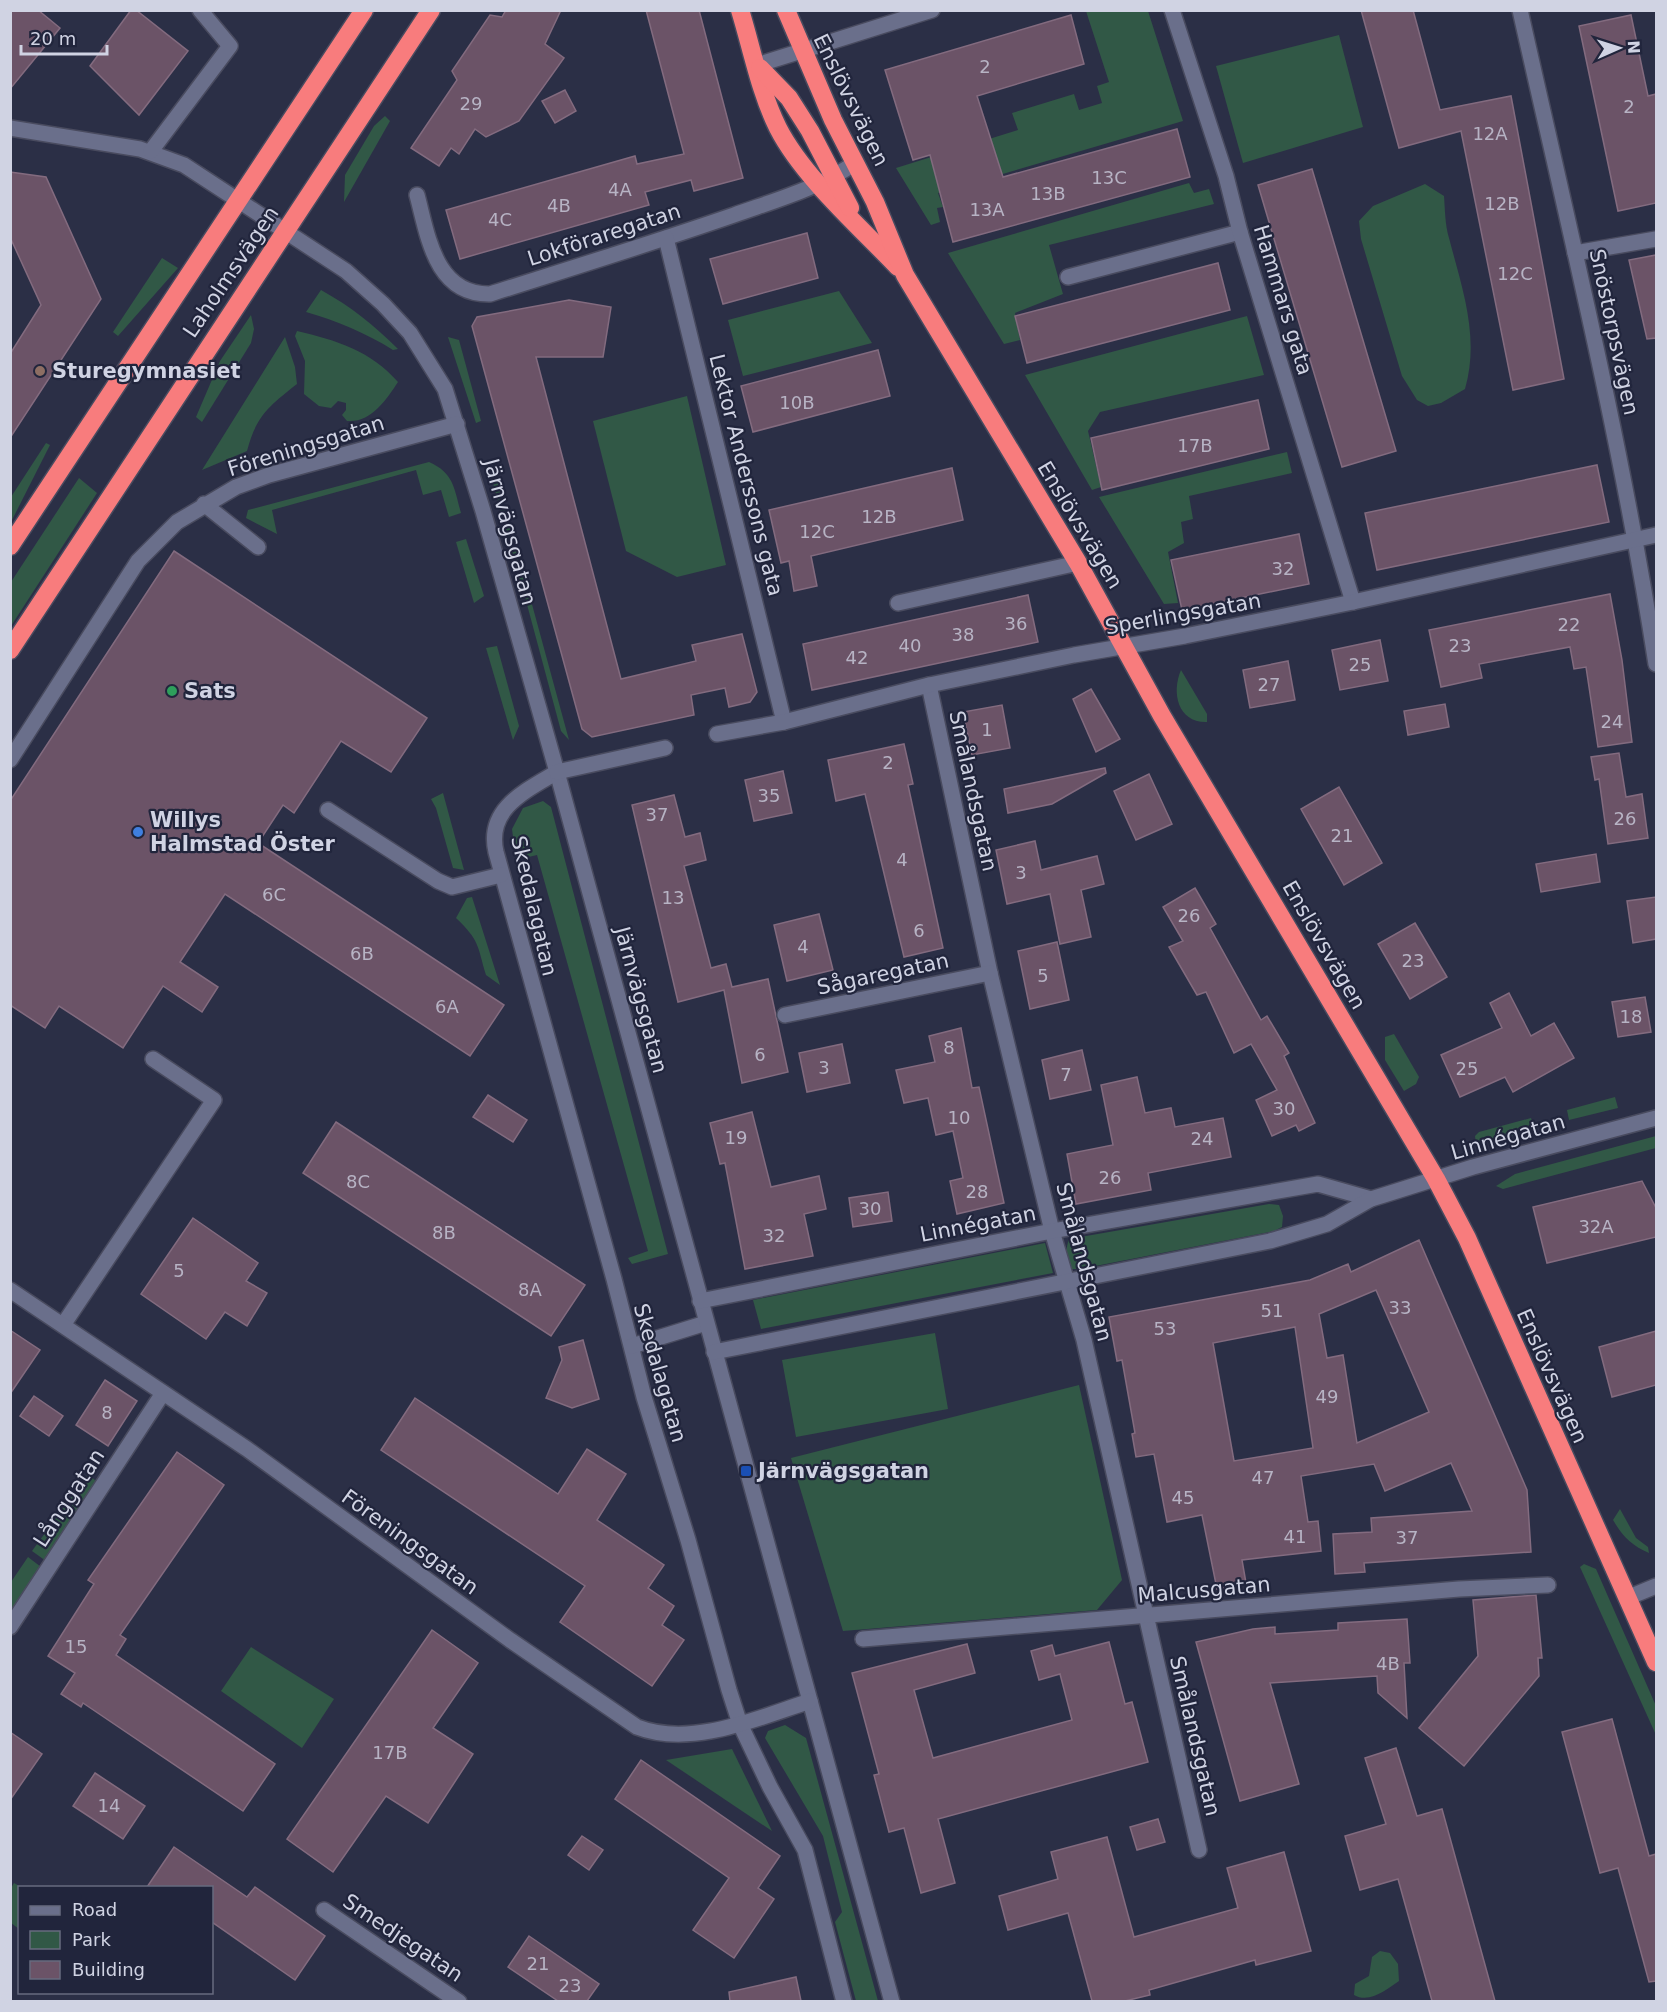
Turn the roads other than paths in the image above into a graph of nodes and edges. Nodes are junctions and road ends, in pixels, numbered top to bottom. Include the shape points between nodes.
1 (200, 10) edge
2 (364, 10) edge
3 (430, 10) edge
4 (740, 10) edge
5 (786, 10) edge
6 (932, 10) edge
7 (1172, 10) edge
8 (1520, 10) edge
9 (801, 50) junction
10 (757, 65) junction
11 (10, 128) edge
12 (151, 151) junction
13 (855, 163) junction
14 (827, 181) junction
15 (417, 195) dead end
16 (239, 200) junction
17 (285, 231) junction
18 (1240, 232) junction
19 (666, 238) junction
20 (1656, 239) edge
21 (1575, 253) junction
22 (905, 275) junction
23 (1068, 277) dead end
24 (458, 424) junction
25 (204, 504) junction
26 (1656, 535) edge
27 (1637, 540) junction
28 (10, 546) edge
29 (258, 547) dead end
30 (1078, 563) junction
31 (1353, 602) junction
32 (898, 603) dead end
33 (1126, 647) junction
34 (10, 650) edge
35 (1656, 664) edge
36 (929, 685) junction
37 (784, 722) junction
38 (717, 734) dead end
39 (665, 748) dead end
40 (10, 760) edge
41 (557, 772) junction
42 (328, 810) dead end
43 (501, 875) junction
44 (990, 973) junction
45 (785, 1015) dead end
46 (153, 1059) dead end
47 (1656, 1118) edge
48 (1436, 1179) junction
49 (1371, 1199) junction
50 (1052, 1231) junction
51 (1066, 1283) junction
52 (10, 1290) edge
53 (700, 1301) junction
54 (706, 1323) junction
55 (63, 1325) junction
56 (632, 1346) junction
57 (714, 1352) junction
58 (163, 1392) junction
59 (1548, 1585) dead end
60 (1656, 1586) edge
61 (1627, 1598) junction
62 (1146, 1616) junction
63 (10, 1627) edge
64 (863, 1639) dead end
65 (1656, 1662) edge
66 (810, 1701) junction
67 (740, 1724) junction
68 (1199, 1850) dead end
69 (324, 1910) dead end
70 (459, 2001) edge
71 (844, 2001) edge
72 (892, 2001) edge

1 - 12 street via 230,46
2 - 16 highway, Laholmsvägen
3 - 17 highway, Laholmsvägen
4 - 10 highway, Enslövsvägen
5 - 9 highway, Enslövsvägen
6 - 9 street
7 - 18 street, Hammars gata
8 - 21 street, Snöstorpsvägen
9 - 10 street
9 - 13 highway, Enslövsvägen
10 - 14 highway, Enslövsvägen via 789,98 810,131
10 - 14 highway, Enslövsvägen via 778,128
11 - 12 street, Järnvägsgatan
12 - 16 street, Järnvägsgatan via 184,165
13 - 14 street, Lokföraregatan
13 - 22 highway, Enslövsvägen via 876,202
14 - 19 street, Lokföraregatan
14 - 22 highway, Enslövsvägen via 859,227
15 - 19 street, Lokföraregatan via 435,260 443,274 456,286 480,294
16 - 17 street, Järnvägsgatan
16 - 28 highway, Laholmsvägen
17 - 24 street, Järnvägsgatan via 346,271 410,333 445,389
17 - 34 highway, Laholmsvägen
18 - 23 street
18 - 31 street, Hammars gata
19 - 37 street, Lektor Anderssons gata
20 - 21 street
21 - 27 street, Snöstorpsvägen
22 - 30 highway, Enslövsvägen
24 - 25 street, Föreningsgatan via 269,475
24 - 41 street, Järnvägsgatan
25 - 29 street
25 - 40 street, Föreningsgatan via 177,522 138,561
26 - 27 street, Sperlingsgatan
27 - 31 street, Sperlingsgatan
27 - 35 street, Snöstorpsvägen
30 - 32 street
30 - 33 highway, Enslövsvägen
31 - 33 street, Sperlingsgatan
33 - 36 street, Sperlingsgatan
33 - 48 highway, Enslövsvägen via 1162,716
36 - 37 street, Sperlingsgatan
36 - 44 street, Smålandsgatan
37 - 38 street, Sperlingsgatan
39 - 41 street
41 - 43 street, Skedalagatan via 508,804 496,820 493,841
41 - 53 street, Järnvägsgatan
42 - 43 street via 438,881 452,886
43 - 56 street, Skedalagatan
44 - 45 street, Sågaregatan
44 - 50 street, Smålandsgatan
46 - 55 street via 214,1100
47 - 48 street, Linnégatan
48 - 49 street, Linnégatan
48 - 61 highway, Enslövsvägen via 1467,1238
49 - 50 street, Linnégatan via 1318,1184
49 - 51 street, Linnégatan via 1327,1224 1270,1241
50 - 51 street, Smålandsgatan
50 - 53 street, Linnégatan
51 - 57 street, Linnégatan
51 - 62 street, Smålandsgatan via 1084,1340
52 - 55 street, Föreningsgatan
53 - 54 street, Järnvägsgatan
54 - 56 street
54 - 57 street, Järnvägsgatan
55 - 58 street, Föreningsgatan
56 - 67 street, Skedalagatan
57 - 66 street, Järnvägsgatan
58 - 63 street, Långgatan
58 - 67 street, Föreningsgatan via 637,1727 667,1734
59 - 62 street, Malcusgatan
60 - 61 street
61 - 65 highway, Enslövsvägen
62 - 64 street, Malcusgatan
62 - 68 street, Smålandsgatan
66 - 67 street, Föreningsgatan
66 - 72 street, Järnvägsgatan
67 - 71 street, Skedalagatan via 805,1850
69 - 70 street, Smedjegatan

